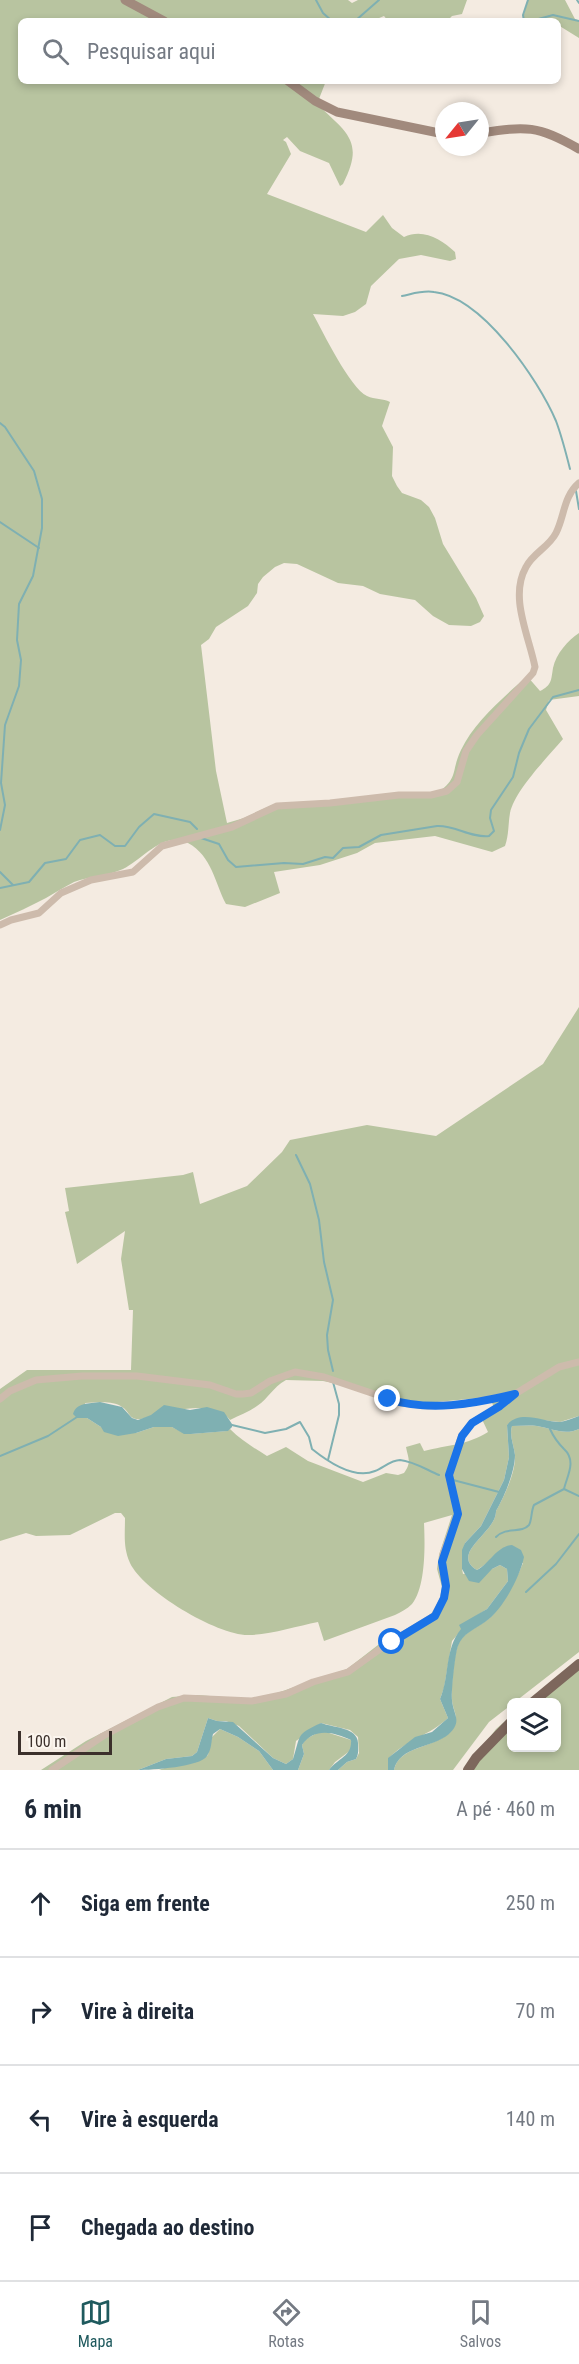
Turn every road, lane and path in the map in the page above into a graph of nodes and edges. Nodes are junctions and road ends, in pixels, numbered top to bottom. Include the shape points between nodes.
1 (125, 0) edge
2 (158, 18) edge
3 (292, 84) edge
4 (435, 132) edge
5 (489, 132) edge
6 (579, 150) edge
7 (579, 483) edge
8 (0, 925) edge
9 (579, 1362) edge
10 (515, 1394) junction
11 (0, 1399) edge
12 (579, 1664) edge
13 (538, 1698) edge
14 (507, 1726) edge
15 (52, 1770) edge
16 (468, 1770) edge

1 - 2 street
3 - 4 street via 337,112
5 - 6 street via 532,128 557,136
7 - 8 street via 568,497 554,536 526,565 522,575 520,602 533,674 477,735 466,751 454,786 441,794 277,806 232,827 162,846 133,872 85,882 61,893 39,913
9 - 10 street via 559,1367
10 - 11 street via 464,1404 415,1405 295,1372 243,1394 210,1385 137,1376 82,1376 36,1380
10 - 15 street via 472,1423 456,1452 449,1478 458,1514 443,1554 445,1593 435,1616 348,1672 286,1694 252,1701 184,1698 103,1736
12 - 13 main road
14 - 16 main road

